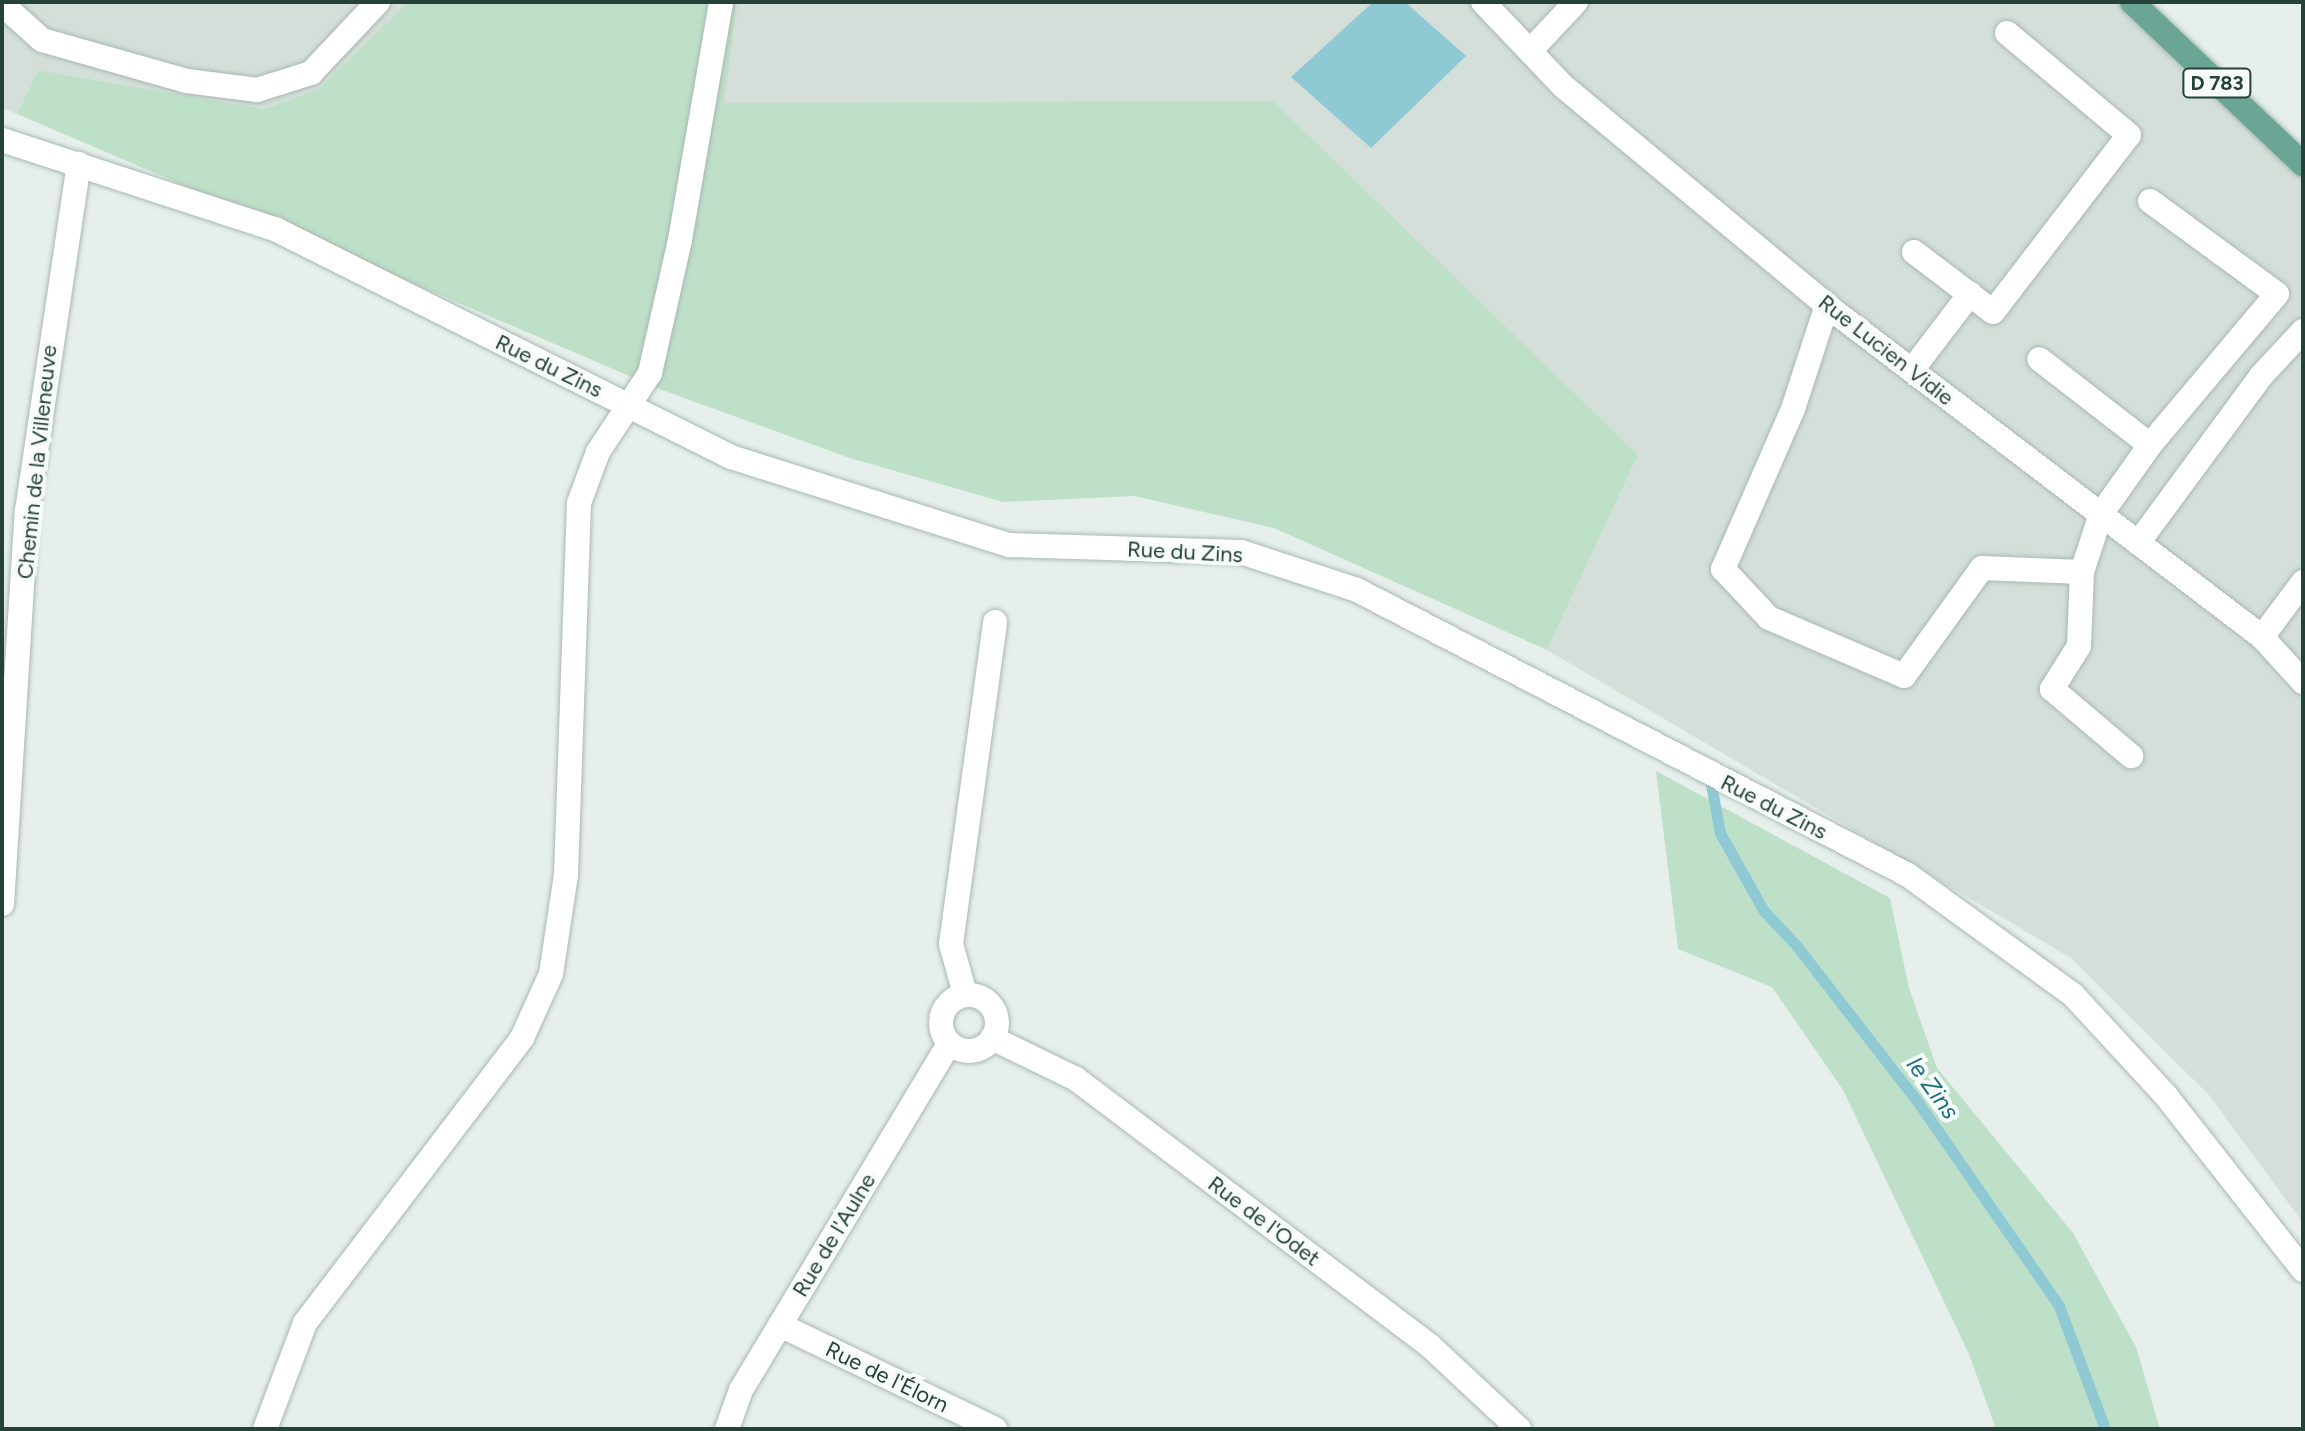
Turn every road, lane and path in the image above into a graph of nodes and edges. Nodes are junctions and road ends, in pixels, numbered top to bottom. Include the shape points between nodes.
1 (378, 2) edge
2 (721, 2) edge
3 (1483, 2) edge
4 (1576, 2) edge
5 (2132, 2) edge
6 (2, 4) edge
7 (2007, 33) dead end
8 (1530, 51) junction
9 (2, 140) edge
10 (79, 164) junction
11 (2303, 164) edge
12 (2150, 201) dead end
13 (1914, 252) dead end
14 (1970, 294) junction
15 (1827, 305) junction
16 (2303, 331) edge
17 (2039, 359) dead end
18 (1912, 370) junction
19 (631, 407) junction
20 (2150, 445) junction
21 (2101, 514) junction
22 (2138, 543) junction
23 (2082, 572) junction
24 (2303, 582) edge
25 (995, 622) dead end
26 (2262, 637) junction
27 (2303, 682) edge
28 (2131, 756) dead end
29 (2, 904) edge
30 (965, 994) junction
31 (992, 1038) junction
32 (949, 1044) junction
33 (2303, 1270) edge
34 (780, 1325) junction
35 (265, 1429) edge
36 (727, 1429) edge
37 (995, 1429) edge
38 (1519, 1429) edge

1 - 6 street via 311,73 257,90 187,81 42,40
2 - 19 street via 680,240 650,373
3 - 8 street, Rue Lucien Vidie
4 - 8 street
5 - 11 main road, D 783
7 - 14 street via 2129,135 1993,312
8 - 15 street, Rue Lucien Vidie via 1564,87
9 - 10 street, Rue du Zins
10 - 19 street, Rue du Zins via 275,229
10 - 29 street, Chemin de la Villeneuve via 27,511
12 - 20 street via 2277,294
13 - 14 street
14 - 18 street
15 - 18 street, Rue Lucien Vidie
15 - 23 street via 1793,409 1723,569 1769,618 1904,676 1982,568
16 - 22 street via 2261,376
17 - 20 street
18 - 21 street, Rue Lucien Vidie
19 - 33 street, Rue du Zins via 731,457 1009,545 1241,552 1357,590 1908,875 2073,995 2167,1097
19 - 35 street via 598,452 579,503 566,875 551,974 522,1038 305,1323
20 - 21 street
21 - 22 street, Rue Lucien Vidie
21 - 23 street
22 - 26 street, Rue Lucien Vidie
23 - 28 street via 2079,646 2052,689
24 - 26 street
25 - 30 street via 951,944
26 - 27 street, Rue Lucien Vidie
30 - 31 street via 990,1003 997,1020
30 - 32 street via 948,1002 940,1019
31 - 32 street via 973,1051
31 - 38 street, Rue de l'Odet via 1076,1079 1430,1346
32 - 34 street, Rue de l'Aulne
34 - 36 street, Rue de l'Aulne via 741,1390
34 - 37 street, Rue de l'Élorn

